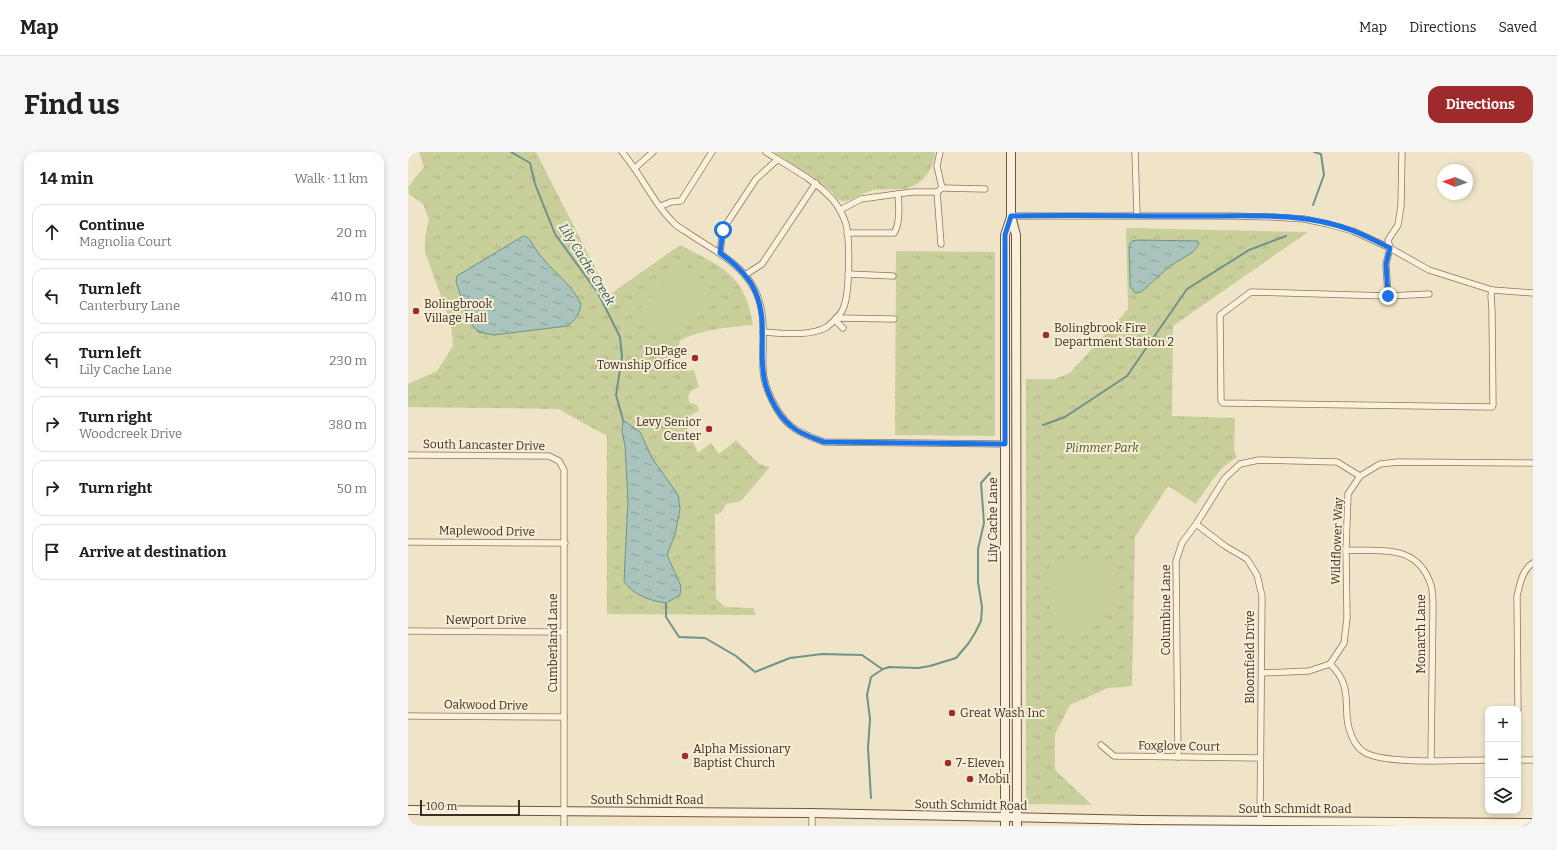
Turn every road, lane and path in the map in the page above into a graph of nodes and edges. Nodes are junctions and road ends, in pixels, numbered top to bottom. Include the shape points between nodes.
1 (622, 152) edge
2 (652, 152) edge
3 (712, 152) edge
4 (766, 152) edge
5 (940, 152) edge
6 (1011, 152) edge
7 (1136, 152) edge
8 (1402, 152) edge
9 (777, 160) junction
10 (635, 168) junction
11 (816, 183) junction
12 (985, 189) dead end
13 (939, 190) junction
14 (898, 194) junction
15 (661, 206) junction
16 (840, 210) junction
17 (1137, 215) junction
18 (1011, 216) junction
19 (848, 233) junction
20 (941, 244) dead end
21 (1390, 248) junction
22 (720, 253) junction
23 (848, 274) junction
24 (745, 275) junction
25 (893, 276) dead end
26 (1492, 290) junction
27 (1533, 293) edge
28 (1429, 294) dead end
29 (1388, 296) junction
30 (836, 319) junction
31 (894, 319) dead end
32 (843, 328) dead end
33 (763, 332) junction
34 (1005, 444) junction
35 (1016, 444) junction
36 (408, 454) edge
37 (559, 462) joint
38 (1533, 463) edge
39 (1360, 476) junction
40 (1196, 524) junction
41 (408, 542) edge
42 (565, 543) junction
43 (1346, 550) junction
44 (1533, 563) edge
45 (408, 630) edge
46 (564, 632) junction
47 (1330, 664) junction
48 (1262, 673) junction
49 (1518, 706) edge
50 (408, 716) edge
51 (564, 717) junction
52 (1101, 745) dead end
53 (1178, 757) junction
54 (1260, 758) junction
55 (1431, 760) junction
56 (1485, 760) edge
57 (1521, 760) edge
58 (1533, 760) edge
59 (408, 810) edge
60 (564, 811) junction
61 (812, 813) junction
62 (1260, 821) junction
63 (1005, 822) edge
64 (1017, 822) edge
65 (1533, 823) edge
66 (1460, 824) edge
67 (564, 826) edge
68 (812, 826) edge

1 - 10 street
2 - 10 street
3 - 15 street via 681,201
4 - 9 street
5 - 13 street via 936,166
6 - 18 street, Lily Cache Lane
7 - 17 street
8 - 21 street via 1401,206 1398,225 1388,240
9 - 11 street
9 - 22 street via 756,179 723,230
10 - 15 street
11 - 16 street
11 - 24 street via 762,264
12 - 13 street
13 - 14 street
13 - 20 street
14 - 16 street via 861,199
14 - 19 street via 899,208 894,233
15 - 22 street via 676,225
16 - 19 street
17 - 18 street
17 - 21 street via 1273,217 1304,220 1353,231
18 - 34 street, Lily Cache Lane via 1005,235
18 - 35 street, Lily Cache Lane via 1016,235
19 - 23 street
21 - 26 street via 1429,270
21 - 29 street via 1386,264
22 - 24 street
23 - 25 street
23 - 30 street via 847,297
24 - 33 street via 755,291 761,311
26 - 27 street
26 - 29 street via 1492,407 1222,403 1220,315 1251,292
28 - 29 street
30 - 31 street
30 - 32 street
30 - 33 street via 825,328 807,333
33 - 34 street via 762,370 768,394 791,426 810,438 824,442
34 - 35 street
34 - 63 street, Lily Cache Lane
35 - 64 street, Lily Cache Lane
36 - 37 street, South Lancaster Drive via 549,456
37 - 42 street, Cumberland Lane via 564,470
38 - 39 street, Wildflower Way via 1398,462 1380,464
39 - 40 street, Columbine Lane via 1336,462 1259,460 1240,464 1225,478
39 - 43 street, Wildflower Way via 1348,494
40 - 48 street, Bloomfield Drive via 1247,559 1257,575 1262,596
40 - 53 street, Columbine Lane via 1182,543 1176,561
41 - 42 street, Maplewood Drive
42 - 46 street, Cumberland Lane
43 - 47 street, Wildflower Way via 1347,618 1344,643
43 - 55 street, Monarch Lane via 1399,552 1414,559 1424,568 1431,587 1433,607
44 - 49 street via 1521,578 1517,596
45 - 46 street, Newport Drive
46 - 51 street, Cumberland Lane
47 - 48 street via 1309,671
47 - 55 street via 1344,682 1347,719 1354,743 1364,752 1387,760
48 - 54 street, Bloomfield Drive
50 - 51 street, Oakwood Drive
51 - 60 street, Cumberland Lane
52 - 53 street, Foxglove Court via 1114,756
53 - 54 street, Foxglove Court
54 - 62 street, Bloomfield Drive
55 - 56 street
57 - 58 street
59 - 60 street, South Schmidt Road
60 - 61 street, South Schmidt Road
60 - 67 street, Cumberland Lane
61 - 63 street, South Schmidt Road
61 - 68 street
62 - 64 street, South Schmidt Road
62 - 66 street, South Schmidt Road
63 - 64 street, South Schmidt Road
65 - 66 street, South Schmidt Road

